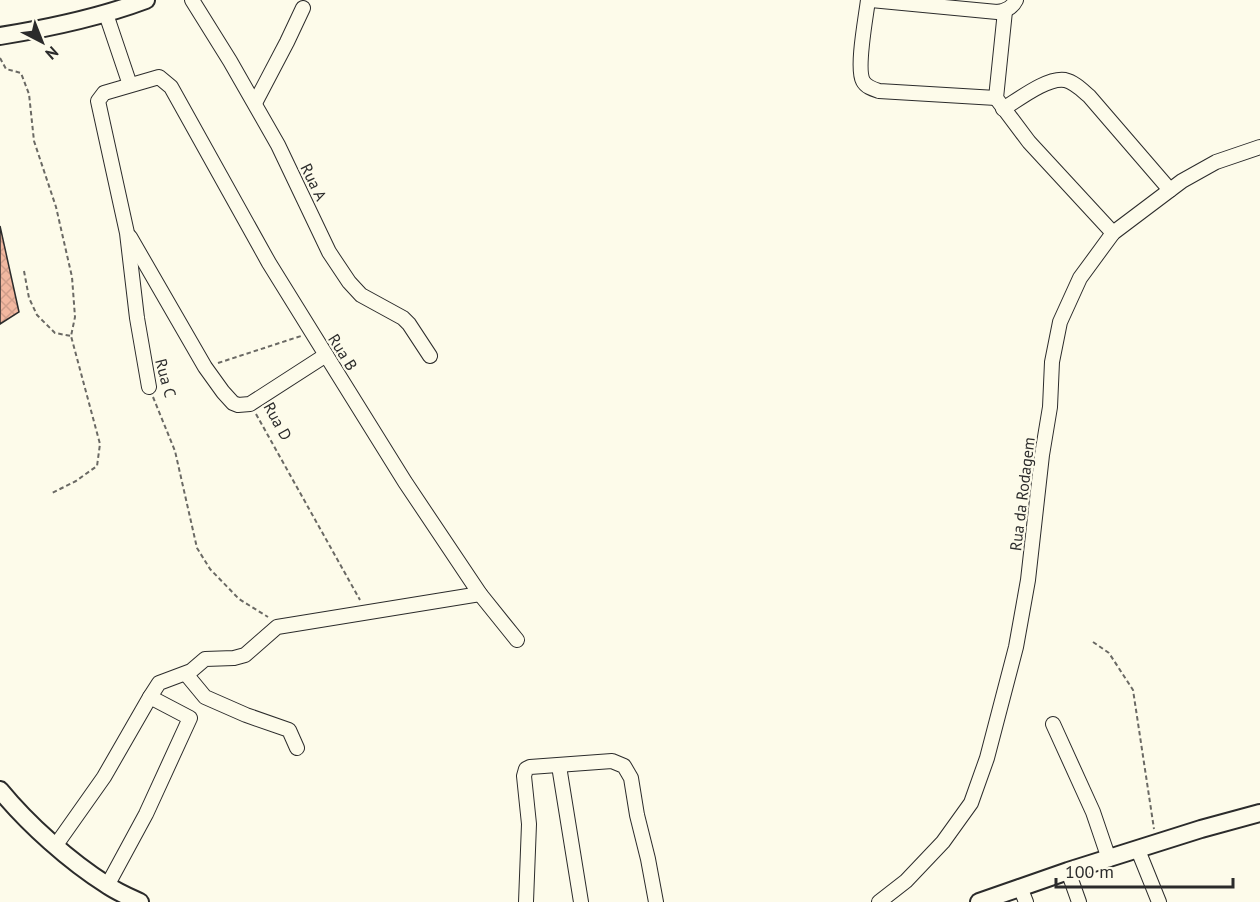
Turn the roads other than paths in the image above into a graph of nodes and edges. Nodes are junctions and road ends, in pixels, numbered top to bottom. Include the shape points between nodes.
1 (146, 0) edge
2 (192, 0) edge
3 (869, 0) edge
4 (1016, 0) edge
5 (303, 8) dead end
6 (1005, 11) junction
7 (106, 14) junction
8 (0, 36) edge
9 (130, 85) junction
10 (255, 103) junction
11 (1000, 103) junction
12 (1260, 147) edge
13 (1170, 190) junction
14 (127, 233) junction
15 (1113, 233) junction
16 (326, 355) junction
17 (430, 356) dead end
18 (149, 387) road end
19 (480, 594) junction
20 (517, 640) dead end
21 (186, 674) junction
22 (201, 694) junction
23 (150, 697) junction
24 (190, 718) junction
25 (1053, 724) dead end
26 (297, 748) dead end
27 (559, 766) junction
28 (0, 790) edge
29 (1260, 813) edge
30 (56, 845) junction
31 (1138, 850) junction
32 (1109, 859) junction
33 (1068, 871) junction
34 (107, 886) junction
35 (1023, 895) edge
36 (140, 902) edge
37 (526, 902) edge
38 (581, 902) edge
39 (656, 902) edge
40 (879, 902) edge
41 (979, 902) edge
42 (1079, 902) edge
43 (1159, 902) edge

1 - 7 main road
2 - 10 street, Rua A
3 - 6 street
3 - 11 street via 860,68 869,87
4 - 6 street
5 - 10 street
6 - 11 street
7 - 8 main road
7 - 9 street
9 - 14 street, Rua C via 98,98
9 - 16 street, Rua B via 154,78 163,79 171,87 269,263
10 - 17 street, Rua A via 339,267 361,295 403,318
11 - 13 street via 1051,81 1066,80 1089,96
11 - 15 street via 1029,142
12 - 13 street, Rua da Rodagem via 1216,162
13 - 15 street, Rua da Rodagem
14 - 16 street, Rua D via 205,367 238,405 250,404
14 - 18 street, Rua C
15 - 40 street, Rua da Rodagem via 1080,278 1060,322 1026,591 998,720 977,788 944,842
16 - 19 street, Rua B
19 - 20 street, Rua B
19 - 21 street via 291,625 273,630 245,655 208,658
21 - 22 street
21 - 23 street via 159,683
22 - 24 street
22 - 26 street via 246,715 283,726 293,735
23 - 24 street
23 - 30 street via 104,777
24 - 34 street via 146,814
25 - 32 street via 1093,812
27 - 37 street via 536,766 526,769 524,776 529,824
27 - 38 street
27 - 39 street via 612,761 624,766 632,783
28 - 30 main road
29 - 31 main road
30 - 34 main road
31 - 32 main road
31 - 43 street
32 - 33 main road
33 - 35 main road
33 - 42 street
34 - 36 main road
35 - 41 main road

